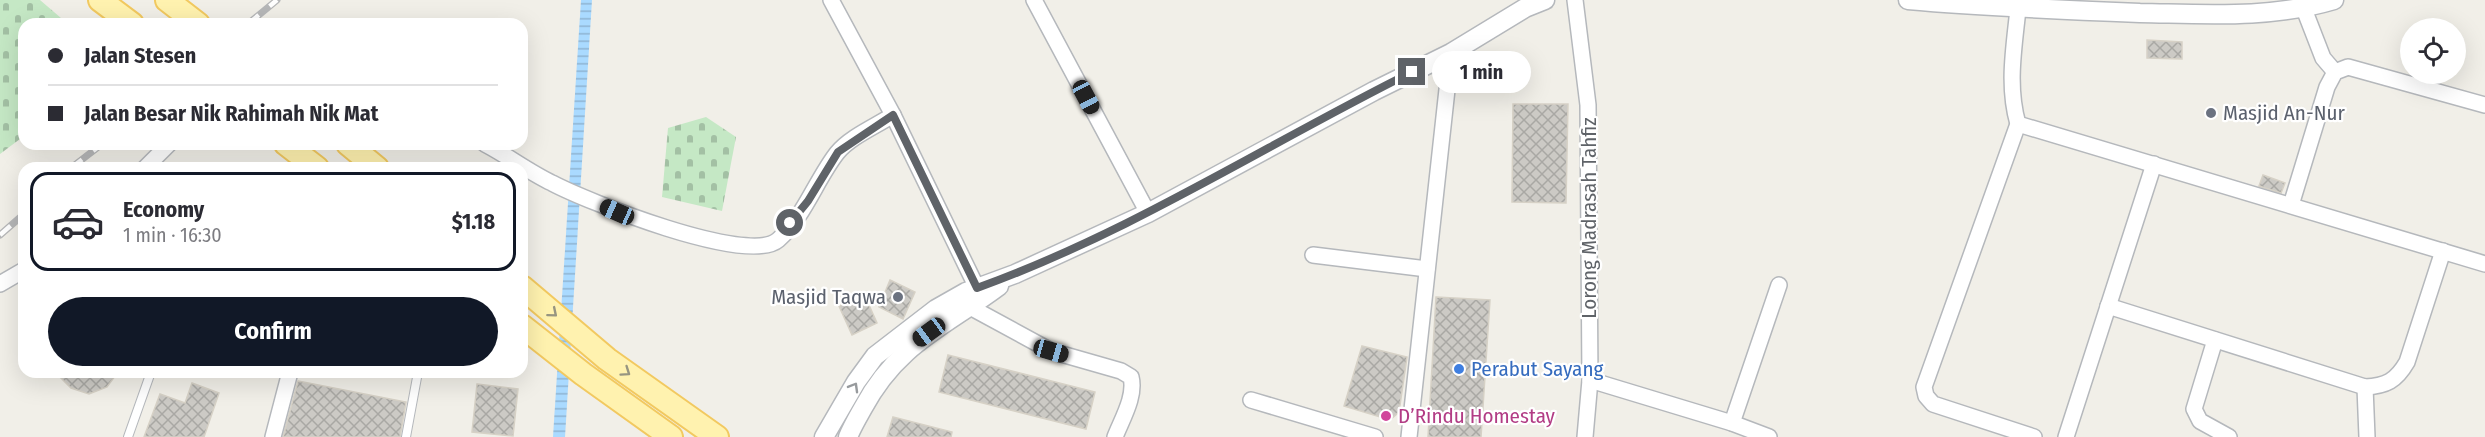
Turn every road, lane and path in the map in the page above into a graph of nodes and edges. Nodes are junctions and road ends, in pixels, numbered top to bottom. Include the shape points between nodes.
1 (100, 0) edge
2 (122, 0) edge
3 (167, 0) edge
4 (831, 0) edge
5 (1034, 0) edge
6 (1545, 0) edge
7 (1575, 0) edge
8 (1908, 0) edge
9 (2334, 0) edge
10 (1524, 4) edge
11 (2144, 6) edge
12 (2018, 9) junction
13 (2304, 9) junction
14 (196, 15) edge
15 (124, 18) edge
16 (142, 18) edge
17 (1450, 53) junction
18 (2336, 72) junction
19 (2485, 105) edge
20 (893, 115) junction
21 (2018, 124) junction
22 (163, 150) edge
23 (294, 150) edge
24 (355, 150) edge
25 (496, 150) edge
26 (151, 162) edge
27 (310, 162) edge
28 (370, 162) edge
29 (517, 162) edge
30 (2154, 164) junction
31 (528, 168) edge
32 (2291, 205) junction
33 (1148, 213) junction
34 (2444, 251) junction
35 (1313, 255) dead end
36 (2485, 264) edge
37 (1427, 269) junction
38 (18, 274) edge
39 (1015, 274) junction
40 (0, 284) edge
41 (1779, 285) dead end
42 (977, 288) junction
43 (528, 292) edge
44 (2108, 306) junction
45 (970, 307) junction
46 (528, 331) edge
47 (2216, 340) junction
48 (149, 378) edge
49 (288, 378) edge
50 (417, 378) edge
51 (1590, 380) junction
52 (2365, 387) junction
53 (1251, 400) dead end
54 (1732, 423) junction
55 (128, 437) edge
56 (273, 437) edge
57 (406, 437) edge
58 (671, 437) edge
59 (717, 437) edge
60 (824, 437) edge
61 (849, 437) edge
62 (1115, 437) edge
63 (1375, 437) edge
64 (1409, 437) edge
65 (1585, 437) edge
66 (1769, 437) edge
67 (2034, 437) edge
68 (2066, 437) edge
69 (2229, 437) edge
70 (2367, 437) edge

1 - 15 main road
2 - 16 main road
3 - 14 main road
4 - 20 street
5 - 33 street
6 - 10 street
7 - 51 street, Lorong Madrasah Tahfiz via 1588,105
8 - 12 street
9 - 13 street
10 - 17 street
11 - 12 street
11 - 13 street via 2236,16
12 - 21 street via 2011,82
13 - 18 street via 2323,58
17 - 33 street
17 - 37 street
18 - 19 street via 2348,67
18 - 32 street via 2327,87
20 - 31 street via 843,147 777,241 762,245 742,246 657,225 564,189
20 - 42 street
21 - 30 street
21 - 67 street via 1924,387 1933,404
22 - 26 street
23 - 27 main road
24 - 28 main road
25 - 29 street
30 - 32 street
30 - 44 street
32 - 34 street
33 - 39 street
34 - 36 street
34 - 52 street via 2399,377 2383,386
35 - 37 street
37 - 64 street
38 - 40 street
39 - 42 street
39 - 45 street
41 - 54 street
60 -> 42 street via 875,357 936,309
43 -> 59 main road via 607,359
44 - 47 street
44 - 68 street
45 - 61 street via 918,340 892,366 872,391
45 - 62 street via 1051,351 1131,377 1131,397
46 - 58 main road
47 - 52 street
47 - 69 street via 2194,409 2200,421
48 - 55 lane
49 - 56 street
50 - 57 lane
51 - 54 street
51 - 65 street, Lorong Madrasah Tahfiz
52 - 70 street
53 - 63 street
54 - 66 street

